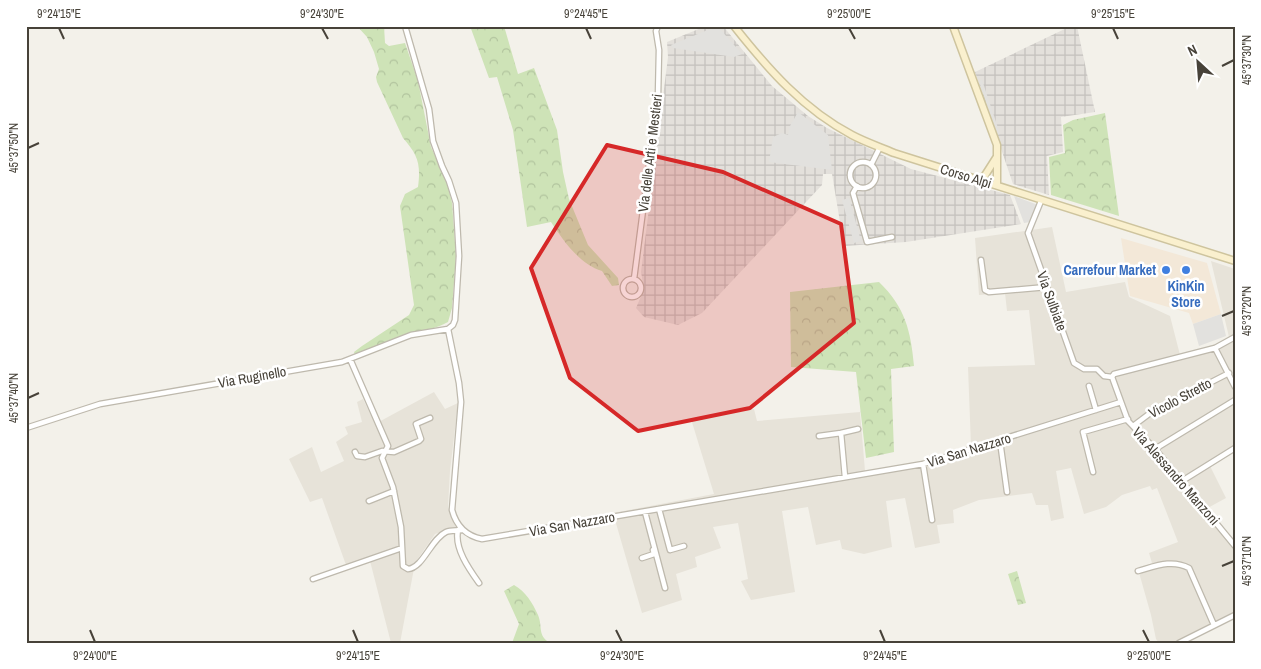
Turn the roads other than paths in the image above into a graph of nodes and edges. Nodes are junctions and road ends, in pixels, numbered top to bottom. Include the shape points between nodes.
1 (405, 26) edge
2 (658, 26) edge
3 (734, 26) edge
4 (953, 26) edge
5 (880, 147) junction
6 (996, 157) junction
7 (871, 165) junction
8 (982, 180) junction
9 (857, 186) junction
10 (997, 186) junction
11 (1042, 200) junction
12 (892, 237) dead end
13 (981, 260) dead end
14 (1235, 261) edge
15 (634, 279) junction
16 (1047, 287) junction
17 (448, 329) junction
18 (1235, 337) edge
19 (1215, 348) junction
20 (350, 359) junction
21 (1229, 373) junction
22 (1112, 376) junction
23 (1088, 386) dead end
24 (1235, 388) edge
25 (1235, 400) edge
26 (1121, 402) junction
27 (1096, 410) junction
28 (430, 418) dead end
29 (1128, 420) junction
30 (1133, 426) junction
31 (26, 428) edge
32 (858, 429) dead end
33 (841, 433) junction
34 (820, 436) dead end
35 (1000, 440) junction
36 (1155, 448) junction
37 (1235, 448) edge
38 (386, 451) junction
39 (355, 452) dead end
40 (923, 464) junction
41 (1093, 472) dead end
42 (845, 477) junction
43 (1182, 481) junction
44 (394, 489) junction
45 (1007, 492) dead end
46 (368, 501) dead end
47 (659, 509) junction
48 (644, 512) junction
49 (932, 520) dead end
50 (460, 530) junction
51 (684, 546) dead end
52 (1235, 546) edge
53 (402, 548) junction
54 (642, 558) dead end
55 (1138, 571) dead end
56 (314, 579) dead end
57 (479, 583) dead end
58 (665, 588) dead end
59 (1235, 615) edge
60 (1214, 626) junction
61 (1179, 643) edge

1 - 17 street via 429,109 433,141 456,203 459,256 455,320
2 - 15 street, Via delle Arti e Mestieri via 658,96
3 - 5 main road, Corso Alpi via 768,68 805,104 838,127
4 - 6 main road via 996,142
5 - 7 street
5 - 8 main road, Corso Alpi
6 - 8 main road
6 - 10 main road
7 - 9 street via 876,173 874,182 866,187
7 - 9 street via 858,163 852,170 851,179
8 - 10 main road, Corso Alpi
9 - 12 street via 853,192 867,242
10 - 11 main road, Corso Alpi
11 - 14 main road, Corso Alpi
11 - 16 street, Via Sulbiate via 1028,232
13 - 16 street via 985,290 989,292
15 - 15 street, Via delle Arti e Mestieri via 640,283 641,290 637,296 631,297 624,291 624,284
16 - 22 street, Via Sulbiate via 1074,363 1084,369 1097,369 1104,376
17 - 20 street, Via Ruginello via 411,335
17 - 50 street via 461,402 452,510
18 - 19 street
19 - 21 street
19 - 22 street
20 - 31 street, Via Ruginello via 100,404
20 - 38 street via 387,442
21 - 24 street
21 - 30 street, Vicolo Stretto via 1149,414
22 - 26 street, Via Alessandro Manzoni
23 - 27 street
25 - 36 street
26 - 27 street, Via San Nazzaro
26 - 29 street, Via Alessandro Manzoni
27 - 35 street, Via San Nazzaro
28 - 38 street via 416,424 422,439 394,452
29 - 30 street, Via Alessandro Manzoni
29 - 41 street via 1083,432
30 - 36 street, Via Alessandro Manzoni
32 - 33 street
33 - 34 street
33 - 42 street
35 - 40 street, Via San Nazzaro
35 - 45 street
36 - 43 street, Via Alessandro Manzoni
37 - 43 street
38 - 39 street via 365,456 357,456
38 - 44 street via 382,458
40 - 42 street, Via San Nazzaro
40 - 49 street
42 - 47 street, Via San Nazzaro
43 - 52 street, Via Alessandro Manzoni
44 - 46 street
44 - 53 street
47 - 48 street, Via San Nazzaro
47 - 51 street via 670,550
48 - 50 street, Via San Nazzaro via 489,538 475,538
48 - 54 street via 654,554
48 - 58 street
50 - 53 street via 446,532 438,538 412,568 403,566
50 - 57 street via 456,538 467,566
53 - 56 street
55 - 60 street via 1170,562 1190,568
59 - 60 street
60 - 61 street

